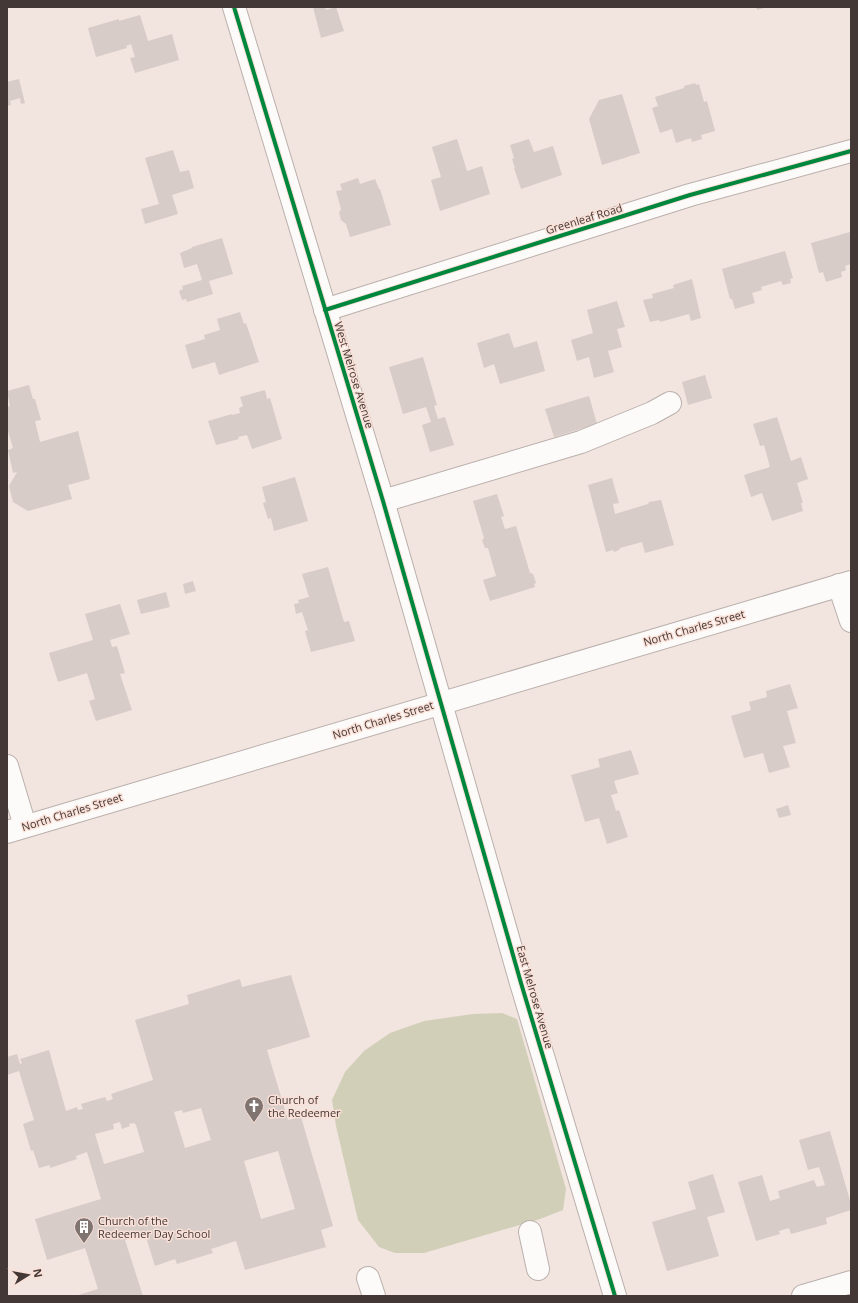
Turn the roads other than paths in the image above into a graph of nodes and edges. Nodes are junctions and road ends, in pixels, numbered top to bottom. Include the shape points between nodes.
1 (234, 7) edge
2 (851, 151) edge
3 (325, 310) junction
4 (670, 402) dead end
5 (383, 501) junction
6 (845, 583) edge
7 (851, 621) edge
8 (441, 703) junction
9 (7, 766) edge
10 (16, 829) edge
11 (530, 1232) dead end
12 (538, 1270) dead end
13 (851, 1282) edge
14 (612, 1295) edge
15 (803, 1296) edge

1 - 3 street, West Melrose Avenue
2 - 3 street, Greenleaf Road via 690,195
3 - 5 street, West Melrose Avenue
4 - 5 street via 652,413 581,442
5 - 8 street, West Melrose Avenue
6 - 7 street
6 - 8 street, North Charles Street
8 - 10 street, North Charles Street
8 - 14 street, East Melrose Avenue
9 - 10 street
11 - 12 street
13 - 15 street

